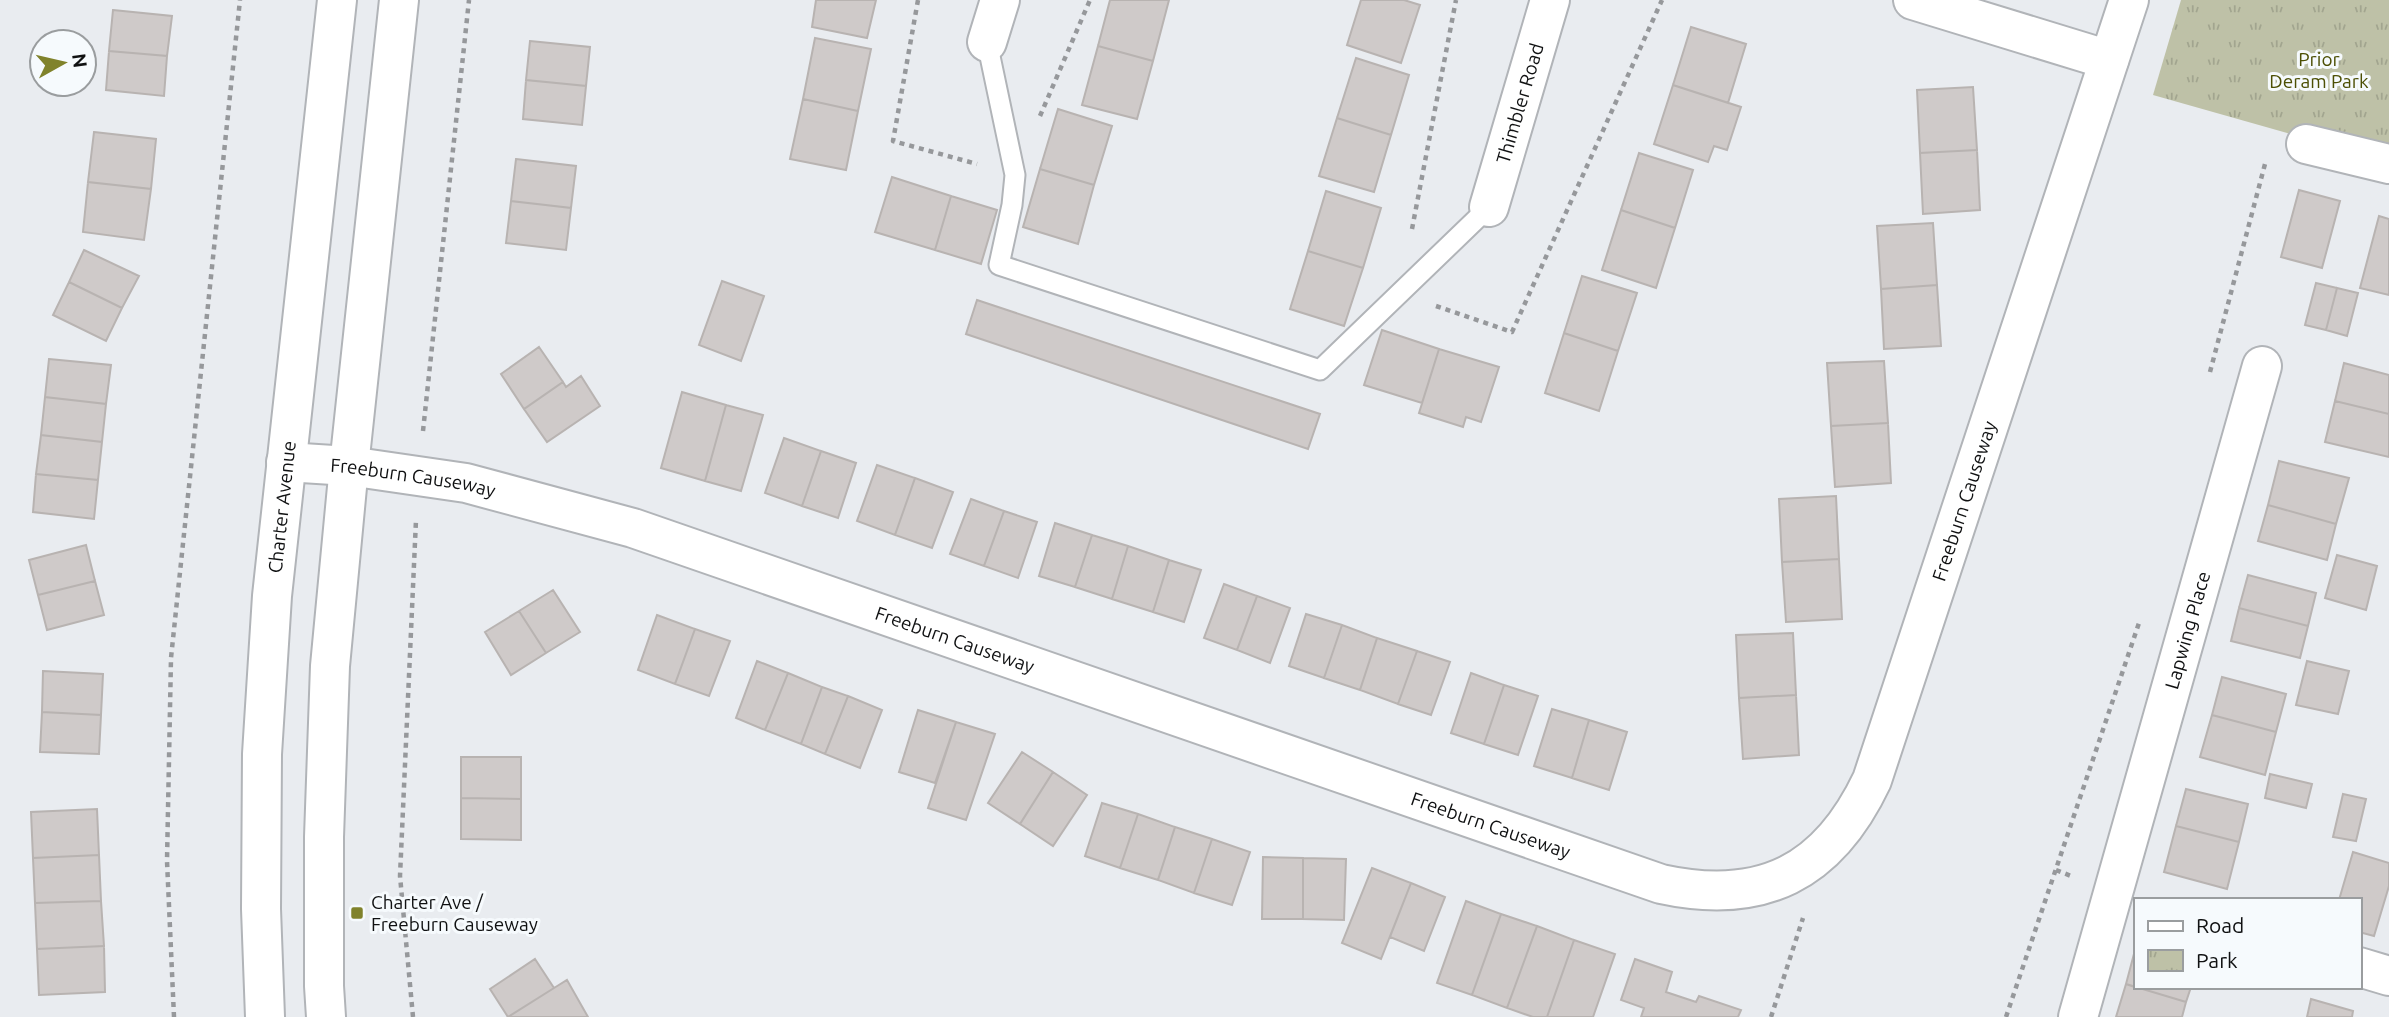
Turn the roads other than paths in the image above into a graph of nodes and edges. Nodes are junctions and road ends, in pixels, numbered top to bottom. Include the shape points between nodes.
1 (337, 0) edge
2 (399, 0) edge
3 (1000, 0) edge
4 (1550, 0) edge
5 (1913, 0) edge
6 (2129, 0) edge
7 (987, 42) joint
8 (2109, 60) junction
9 (2306, 145) dead end
10 (2389, 164) edge
11 (1489, 207) joint
12 (2262, 366) dead end
13 (286, 462) junction
14 (349, 466) junction
15 (2127, 896) edge
16 (2361, 968) edge
17 (2389, 976) edge
18 (265, 1017) edge
19 (326, 1017) edge
20 (2078, 1017) edge

1 - 13 street, Charter Avenue
2 - 14 street
3 - 7 street
4 - 11 street, Thimbler Road
5 - 8 street
6 - 8 street, Freeburn Causeway
7 - 11 lane via 1015,175 999,265 1320,370
8 - 14 street, Freeburn Causeway via 1872,780 1849,822 1824,850 1793,872 1753,887 1707,892 1661,884 687,545 466,483
9 - 10 street
12 - 15 street, Lapwing Place
13 - 14 street, Freeburn Causeway
13 - 18 street, Charter Avenue via 262,754
14 - 19 street via 330,666 324,837
15 - 20 street, Lapwing Place
16 - 17 street

